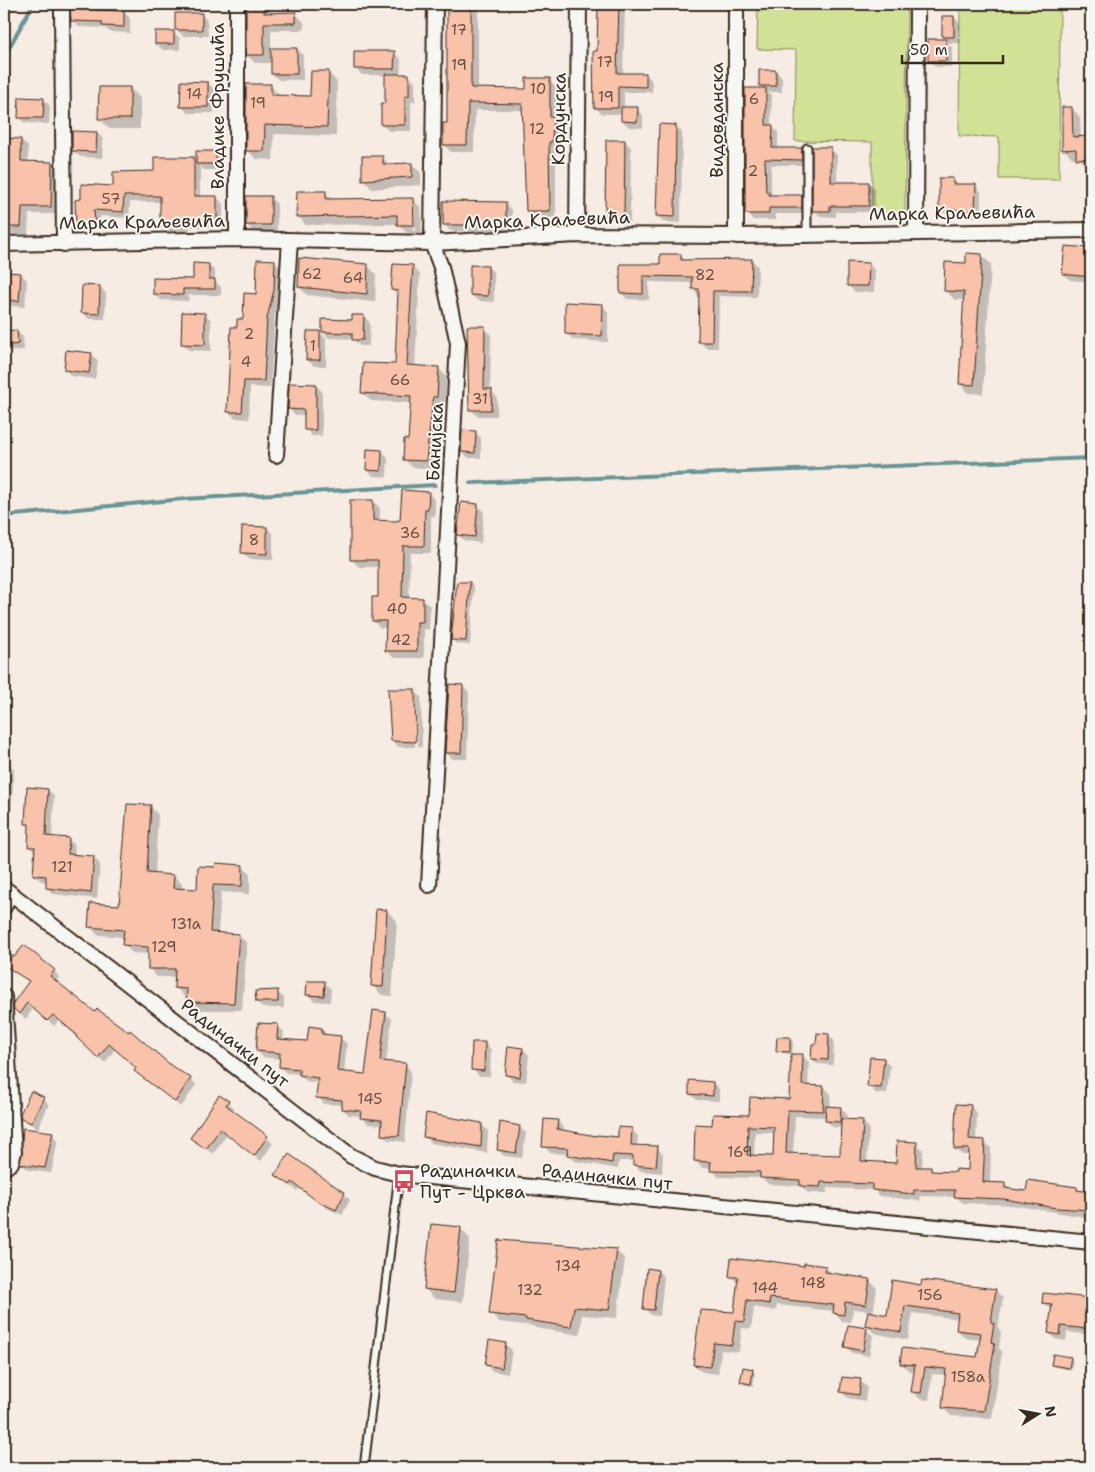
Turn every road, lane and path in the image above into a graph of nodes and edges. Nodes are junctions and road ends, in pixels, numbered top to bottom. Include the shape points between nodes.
1 (237, 4) edge
2 (435, 4) edge
3 (580, 4) edge
4 (736, 4) edge
5 (917, 4) edge
6 (62, 10) dead end
7 (807, 148) dead end
8 (1091, 230) edge
9 (916, 232) junction
10 (807, 234) junction
11 (577, 235) junction
12 (736, 236) junction
13 (237, 239) junction
14 (290, 240) junction
15 (432, 243) junction
16 (4, 244) edge
17 (64, 244) junction
18 (276, 455) dead end
19 (429, 885) dead end
20 (7, 890) edge
21 (4, 906) edge
22 (4, 997) edge
23 (4, 1168) edge
24 (399, 1174) junction
25 (1091, 1242) edge
26 (364, 1468) edge

1 - 13 street, Владике Фрушића
2 - 15 street, Банијска
3 - 11 street, Кордунска
4 - 12 street, Видовданска
5 - 9 street
6 - 17 street
7 - 10 lane
8 - 9 street, Марка Краљевића
9 - 10 street, Марка Краљевића
10 - 12 street, Марка Краљевића
11 - 12 street, Марка Краљевића
11 - 15 street, Марка Краљевића
13 - 14 street, Марка Краљевића
13 - 17 street, Марка Краљевића
14 - 15 street, Марка Краљевића
14 - 18 street
15 - 19 street, Банијска via 441,267 458,343
16 - 17 street, Марка Краљевића
20 - 21 street
20 - 24 street, Радиначки пут via 350,1156 375,1168
22 - 23 street via 14,1152
24 - 25 street, Радиначки пут
24 - 26 lane

